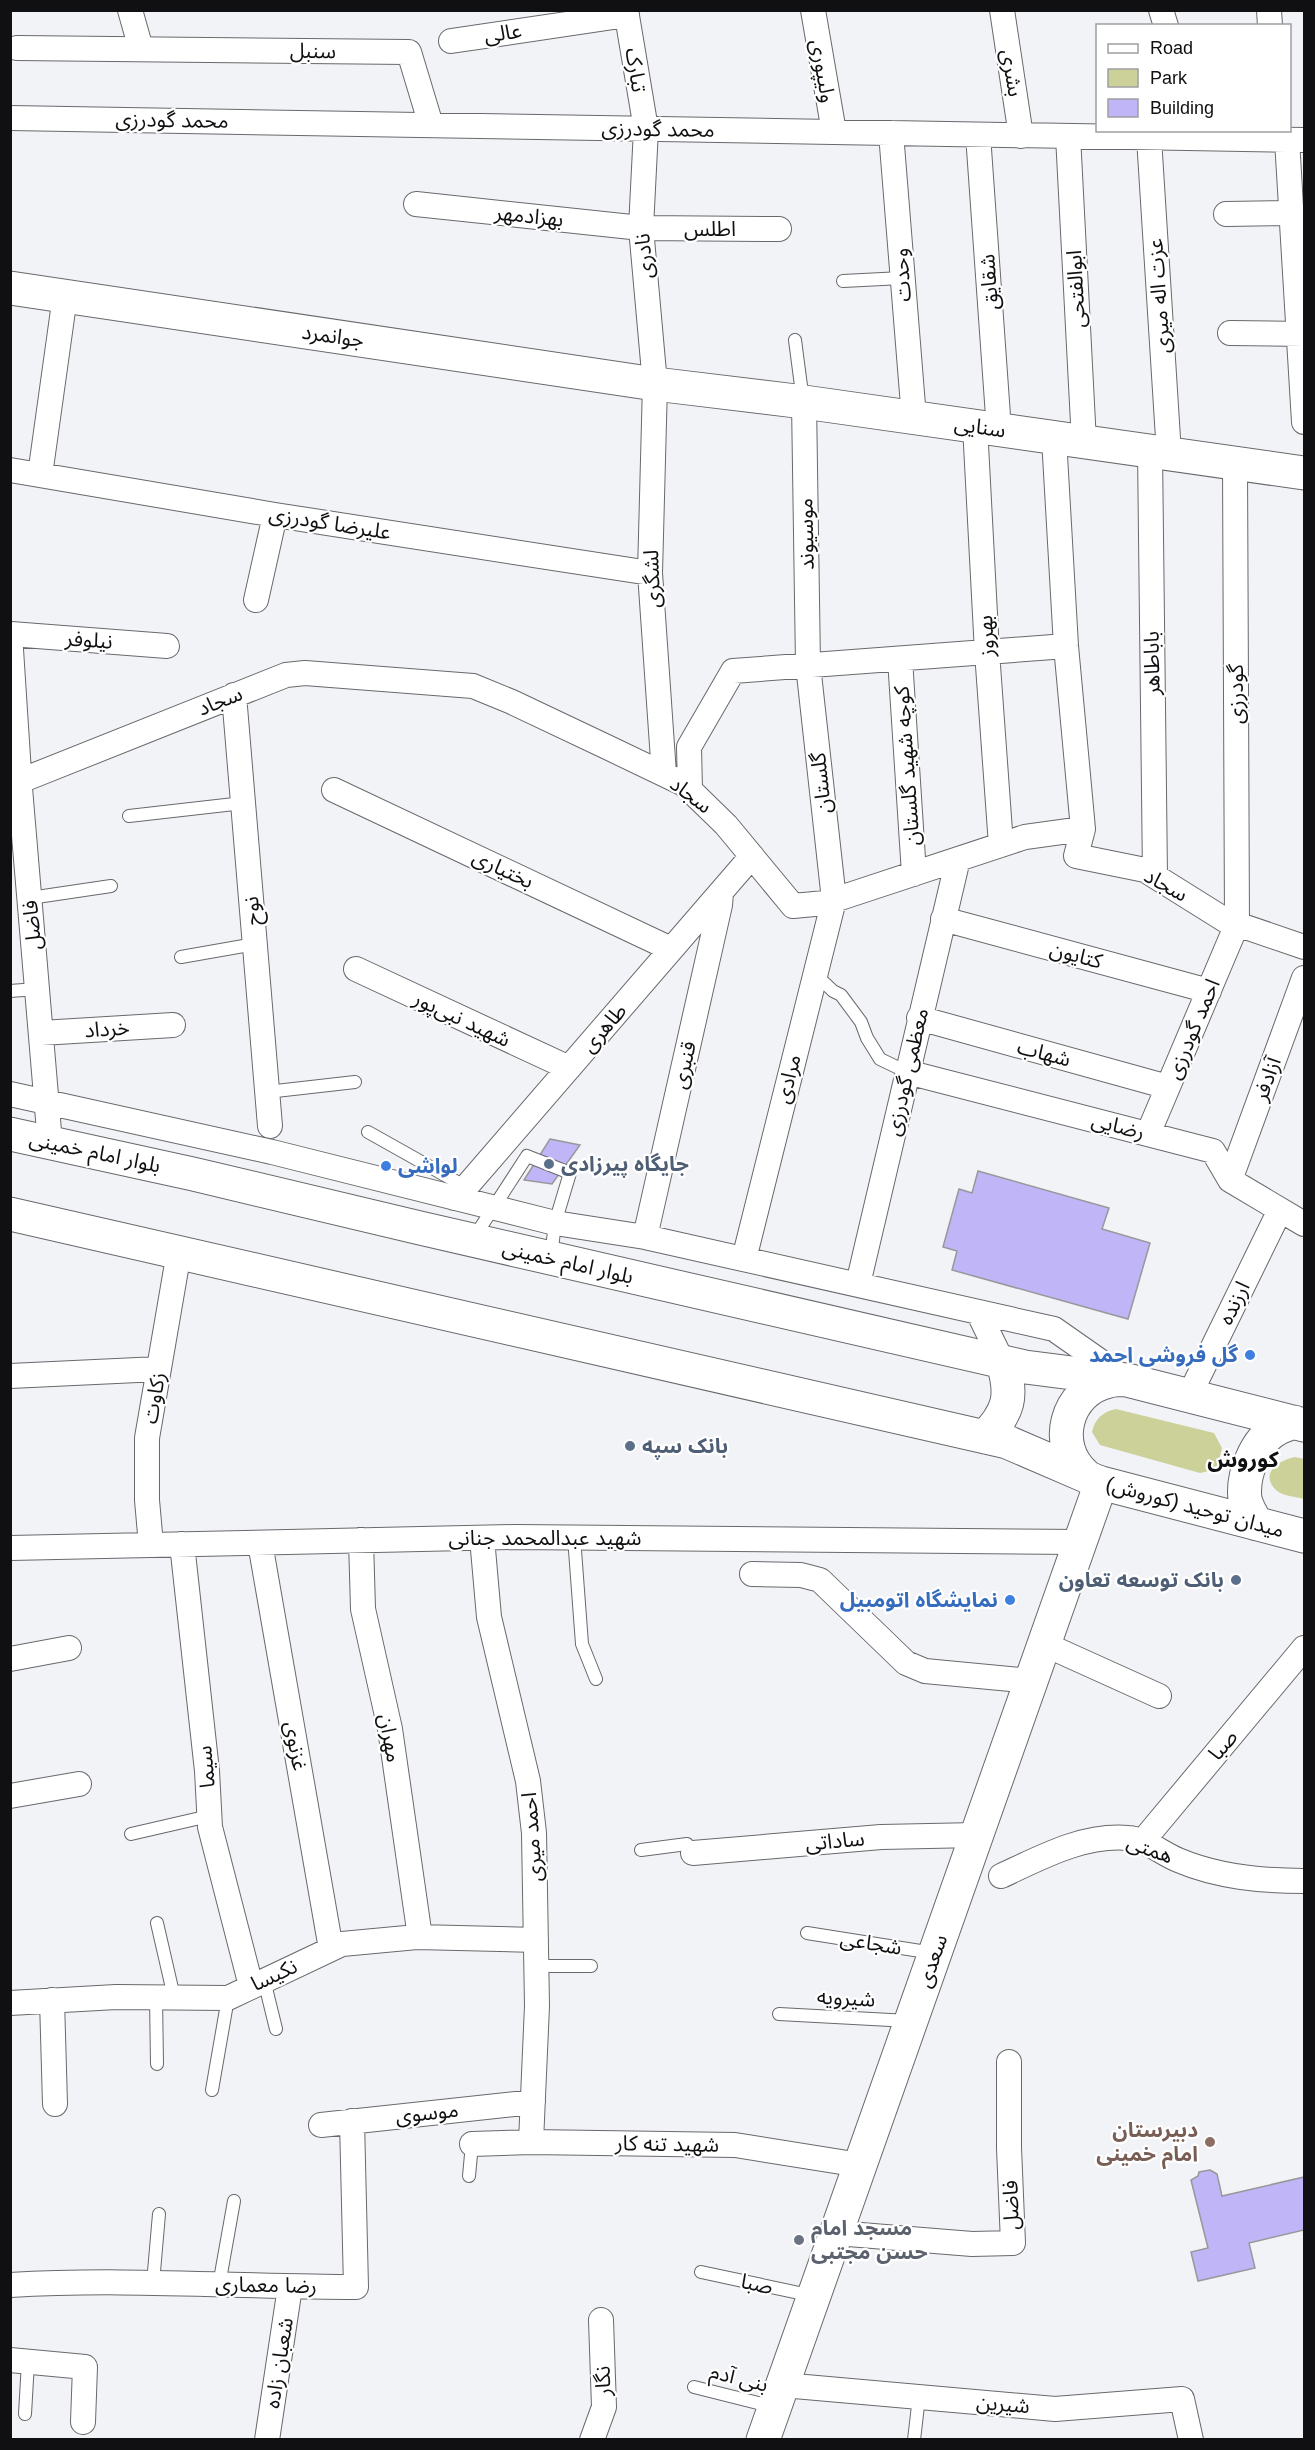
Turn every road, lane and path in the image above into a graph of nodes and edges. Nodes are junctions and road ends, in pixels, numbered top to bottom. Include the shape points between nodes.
1 (130, 10) edge
2 (813, 10) edge
3 (1002, 10) edge
4 (626, 13) edge
5 (451, 41) dead end
6 (17, 48) dead end
7 (141, 49) junction
8 (10, 118) edge
9 (431, 125) junction
10 (646, 129) junction
11 (834, 132) junction
12 (891, 133) junction
13 (978, 135) junction
14 (1203, 135) edge
15 (1022, 136) junction
16 (1068, 136) junction
17 (1149, 138) junction
18 (1284, 138) edge
19 (416, 204) dead end
20 (1290, 213) junction
21 (1226, 214) dead end
22 (641, 228) junction
23 (779, 229) dead end
24 (902, 278) junction
25 (843, 281) dead end
26 (10, 288) edge
27 (65, 296) junction
28 (1230, 333) dead end
29 (1301, 334) edge
30 (795, 340) dead end
31 (656, 384) junction
32 (804, 402) junction
33 (914, 418) junction
34 (1305, 422) edge
35 (987, 428) junction
36 (1069, 440) junction
37 (1160, 453) junction
38 (1235, 464) junction
39 (10, 470) edge
40 (1305, 473) edge
41 (40, 474) junction
42 (275, 515) junction
43 (650, 573) junction
44 (256, 600) dead end
45 (11, 634) edge
46 (167, 646) dead end
47 (1066, 646) junction
48 (987, 652) junction
49 (900, 658) junction
50 (808, 665) junction
51 (234, 695) junction
52 (664, 774) junction
53 (15, 783) edge
54 (334, 790) dead end
55 (690, 790) junction
56 (243, 803) junction
57 (129, 816) dead end
58 (1083, 829) junction
59 (1001, 845) junction
60 (752, 856) junction
61 (958, 859) junction
62 (914, 874) junction
63 (1155, 876) junction
64 (111, 886) dead end
65 (721, 892) junction
66 (30, 898) junction
67 (834, 900) junction
68 (943, 919) junction
69 (1237, 924) junction
70 (255, 944) junction
71 (1305, 947) edge
72 (671, 949) junction
73 (181, 957) dead end
74 (356, 969) dead end
75 (815, 974) junction
76 (1305, 978) edge
77 (37, 989) junction
78 (10, 991) edge
79 (1209, 991) junction
80 (920, 1018) junction
81 (173, 1025) dead end
82 (41, 1033) junction
83 (568, 1068) junction
84 (907, 1072) junction
85 (355, 1082) dead end
86 (1168, 1087) junction
87 (267, 1092) junction
88 (10, 1094) edge
89 (46, 1102) junction
90 (270, 1126) dead end
91 (368, 1132) dead end
92 (10, 1134) edge
93 (1148, 1134) junction
94 (205, 1137) junction
95 (50, 1143) junction
96 (193, 1174) junction
97 (1230, 1180) junction
98 (460, 1192) junction
99 (494, 1208) junction
100 (1280, 1210) junction
101 (10, 1214) edge
102 (555, 1223) junction
103 (1305, 1224) edge
104 (645, 1236) junction
105 (472, 1240) junction
106 (179, 1252) junction
107 (551, 1259) junction
108 (744, 1259) junction
109 (858, 1284) junction
110 (978, 1312) junction
111 (1003, 1363) junction
112 (159, 1369) junction
113 (10, 1376) edge
114 (1127, 1380) junction
115 (1189, 1396) junction
116 (1223, 1404) junction
117 (1301, 1417) edge
118 (985, 1437) junction
119 (1094, 1480) junction
120 (1198, 1509) junction
121 (1257, 1524) junction
122 (1305, 1536) edge
123 (574, 1537) junction
124 (482, 1538) junction
125 (361, 1540) junction
126 (1080, 1542) junction
127 (260, 1543) junction
128 (182, 1544) junction
129 (151, 1545) junction
130 (10, 1548) edge
131 (752, 1574) dead end
132 (1044, 1644) junction
133 (69, 1648) dead end
134 (1305, 1648) edge
135 (10, 1659) edge
136 (596, 1679) dead end
137 (1031, 1681) junction
138 (1160, 1695) dead end
139 (80, 1784) dead end
140 (10, 1796) edge
141 (209, 1816) junction
142 (131, 1834) dead end
143 (977, 1836) junction
144 (1142, 1842) junction
145 (641, 1850) dead end
146 (693, 1853) joint
147 (1001, 1876) dead end
148 (1305, 1881) edge
149 (157, 1923) dead end
150 (807, 1933) dead end
151 (420, 1937) junction
152 (536, 1940) junction
153 (331, 1949) junction
154 (935, 1953) junction
155 (536, 1966) junction
156 (591, 1966) dead end
157 (258, 1983) junction
158 (165, 1997) junction
159 (228, 1998) junction
160 (52, 2000) junction
161 (10, 2003) edge
162 (779, 2014) dead end
163 (911, 2021) junction
164 (276, 2029) dead end
165 (1009, 2062) dead end
166 (157, 2064) dead end
167 (212, 2090) dead end
168 (533, 2102) junction
169 (55, 2104) dead end
170 (352, 2121) junction
171 (321, 2125) dead end
172 (531, 2142) junction
173 (472, 2144) joint
174 (860, 2165) junction
175 (469, 2176) dead end
176 (234, 2201) dead end
177 (159, 2214) dead end
178 (836, 2233) junction
179 (701, 2272) dead end
180 (153, 2283) junction
181 (10, 2285) edge
182 (219, 2285) junction
183 (290, 2287) junction
184 (814, 2296) junction
185 (601, 2320) dead end
186 (19, 2361) edge
187 (694, 2387) dead end
188 (779, 2396) junction
189 (919, 2397) junction
190 (25, 2414) dead end
191 (83, 2422) dead end
192 (267, 2439) edge
193 (592, 2439) edge
194 (763, 2439) edge
195 (914, 2439) edge
196 (1191, 2439) edge

1 - 7 street
2 - 11 street, ولیپوری
3 - 15 street, بشری
4 - 5 street, عالی
4 - 10 street, تبارک
6 - 7 street, سنبل
7 - 9 street, سنبل via 409,52
8 - 9 street, محمد گودرزی
9 - 10 street, محمد گودرزی
10 - 11 street, محمد گودرزی
10 - 22 street, نادری
11 - 12 street, محمد گودرزی
12 - 13 street, محمد گودرزی
12 - 24 street, وحدت
13 - 15 street, محمد گودرزی
13 - 35 street, شقایق
14 - 17 street, محمد گودرزی
14 - 18 street, محمد گودرزی
15 - 16 street, محمد گودرزی
16 - 17 street, محمد گودرزی
16 - 36 street, ابوالفتحی
17 - 37 street, عزت اله میری
18 - 20 street
19 - 22 street, بهزادمهر
20 - 21 street
20 - 29 street
22 - 23 street, اطلس
22 - 31 street, نادری
24 - 25 lane
24 - 33 street, وحدت
26 - 27 main road, جوانمرد
27 - 31 main road, جوانمرد
27 - 41 street
28 - 29 street
29 - 34 street
30 - 32 lane
31 - 32 main road, سنایی
31 - 43 street, لشگری
32 - 33 main road, سنایی
32 - 50 street, موسیوند
33 - 35 main road, سنایی
35 - 36 main road, سنایی
35 - 48 street, بهروز
36 - 37 main road, سنایی
36 - 47 street
37 - 38 main road, سنایی
37 - 63 street, باباطاهر
38 - 40 main road, سنایی
38 - 69 street, گودرزی
39 - 41 street, علیرضا گودرزی
41 - 42 street, علیرضا گودرزی
42 - 43 street, علیرضا گودرزی
42 - 44 street
43 - 52 street, لشگری
45 - 46 street, نیلوفر
45 - 53 street, فاضل
47 - 48 street
47 - 58 street
48 - 49 street
48 - 59 street, بهروز
49 - 50 street
49 - 62 street, کوچه شهید گلستان
50 - 55 street via 732,671 689,747
50 - 67 street, گلستان
51 - 52 street, سجاد via 286,675 305,673 473,686
51 - 53 street, سجاد
51 - 56 street, نوح
52 - 55 street, سجاد
53 - 66 street, فاضل
54 - 72 street, بختیاری
55 - 60 street, سجاد
56 - 57 lane
56 - 70 street, نوح
58 - 59 street, سجاد via 1025,837
58 - 63 street, سجاد via 1076,856 1145,870
59 - 61 street, سجاد
60 - 65 street, طاهری
60 - 67 street, سجاد via 793,906
61 - 62 street, سجاد
61 - 68 street, معظمی گودرزی
62 - 67 street, سجاد
63 - 69 street, سجاد
64 - 66 lane
65 - 72 street, طاهری
65 - 104 street, قنبری
66 - 77 street, فاضل
67 - 75 street, مرادی
68 - 79 street, کتایون
68 - 80 street, معظمی گودرزی
69 - 71 street, سجاد
69 - 79 street, احمد گودرزی
70 - 73 lane
70 - 87 street, نوح
72 - 83 street, طاهری
74 - 83 street, شهید نبی‌پور
75 - 84 lane via 841,995 861,1022 880,1059
75 - 108 street, مرادی
76 - 97 street, آزادفر
77 - 78 lane
77 - 82 street, فاضل
79 - 86 street, احمد گودرزی
80 - 84 street, معظمی گودرزی
80 - 86 street, شهاب
81 - 82 street, خرداد
82 - 89 street, فاضل
83 - 98 street, طاهری
84 - 93 street, رضایی
84 - 109 street, معظمی گودرزی
85 - 87 lane
86 - 93 street, احمد گودرزی
87 - 90 street, نوح
88 - 89 street
89 - 94 street
89 - 95 street, فاضل
91 - 98 lane
92 - 95 main road, بلوار امام خمینی
93 - 97 street, رضایی via 1213,1151
94 - 96 street
94 - 98 street
95 - 96 main road, بلوار امام خمینی
96 - 105 main road, بلوار امام خمینی
97 - 100 street, رضایی
98 - 99 street
99 - 102 street
99 - 102 lane via 527,1156 570,1173
99 - 105 lane
100 - 103 street, رضایی
100 - 115 street, ارزنده
101 - 106 main road
102 - 104 street
102 - 107 lane
104 - 108 street
105 - 107 main road, بلوار امام خمینی
106 - 112 street, زکاوت
106 - 118 main road
107 - 111 main road, بلوار امام خمینی
108 - 109 street
109 - 110 street
110 - 111 street
110 - 114 street via 1054,1329
111 - 114 main road, بلوار امام خمینی
111 - 118 main road via 1008,1399 1002,1418
112 - 113 street
112 - 129 street, زکاوت via 147,1438
114 - 115 main road, میدان توحید (کوروش)
114 - 119 main road, میدان توحید (کوروش) via 1110,1380 1093,1387 1070,1412 1065,1429 1067,1447 1074,1463
115 - 116 main road, میدان توحید (کوروش)
116 - 117 main road, میدان توحید (کوروش)
116 - 120 main road via 1238,1427 1238,1462 1222,1493
117 - 121 main road via 1268,1436 1250,1467 1245,1497
118 - 119 main road via 1007,1442
119 - 120 main road, میدان توحید (کوروش)
119 - 126 main road, سعدی
120 - 121 main road, میدان توحید (کوروش)
121 - 122 main road, میدان توحید (کوروش)
123 - 124 street, شهید عبدالمحمد جنانی
123 - 126 street, شهید عبدالمحمد جنانی
123 - 136 lane via 582,1644
124 - 125 street, شهید عبدالمحمد جنانی
124 - 152 street, احمد میری via 489,1617 528,1780 534,1833
125 - 127 street, شهید عبدالمحمد جنانی
125 - 151 street, مهران via 363,1609 390,1729
126 - 132 main road, سعدی
127 - 128 street, شهید عبدالمحمد جنانی
127 - 153 street, غزنوی
128 - 129 street, شهید عبدالمحمد جنانی
128 - 141 street, سیما
129 - 130 street, شهید عبدالمحمد جنانی
131 - 137 street via 801,1575 820,1580 906,1663 925,1671
132 - 137 main road, سعدی
132 - 138 street
133 - 135 street
134 - 144 street, صبا
137 - 143 main road, سعدی
139 - 140 street
141 - 142 lane
141 - 157 street, سیما
143 - 146 street, ساداتی via 881,1837
143 - 154 main road, سعدی
144 - 147 street, همتی via 1107,1838 1074,1844
144 - 148 street, همتی via 1178,1860 1219,1872 1254,1880
145 - 146 lane via 687,1844
149 - 158 lane
150 - 154 lane, شجاعی
151 - 152 street, نکیسا
151 - 153 street, نکیسا via 342,1944
152 - 155 street, احمد میری
153 - 157 street, نکیسا
154 - 163 main road, سعدی
155 - 156 lane
155 - 168 street, احمد میری
157 - 159 street, نکیسا
157 - 164 lane
158 - 159 street, نکیسا
158 - 160 street, نکیسا
158 - 166 lane
159 - 167 lane
160 - 161 street, نکیسا
160 - 169 street
162 - 163 lane, شیرویه
163 - 174 main road, سعدی
165 - 178 street, فاضل via 1013,2243 972,2244
168 - 170 street, موسوی
168 - 172 street, احمد میری
170 - 171 street, موسوی
170 - 183 street, رضا معماری via 356,2286
172 - 173 street, شهید تنه کار
172 - 174 street, شهید تنه کار via 735,2145
173 - 175 lane
174 - 178 main road, سعدی
176 - 182 lane
177 - 180 lane
178 - 184 main road, سعدی
179 - 184 lane, صبا
180 - 181 street, رضا معماری
180 - 182 street, رضا معماری
182 - 183 street, رضا معماری
183 - 192 street, شعبان زاده
184 - 188 main road, سعدی
185 - 193 street, نگار via 604,2407
186 - 190 lane
186 - 191 street via 85,2367
187 - 188 lane, بنی آدم
188 - 189 street, شیرین
188 - 194 main road, سعدی
189 - 195 lane
189 - 196 street, شیرین via 1055,2409 1182,2399

